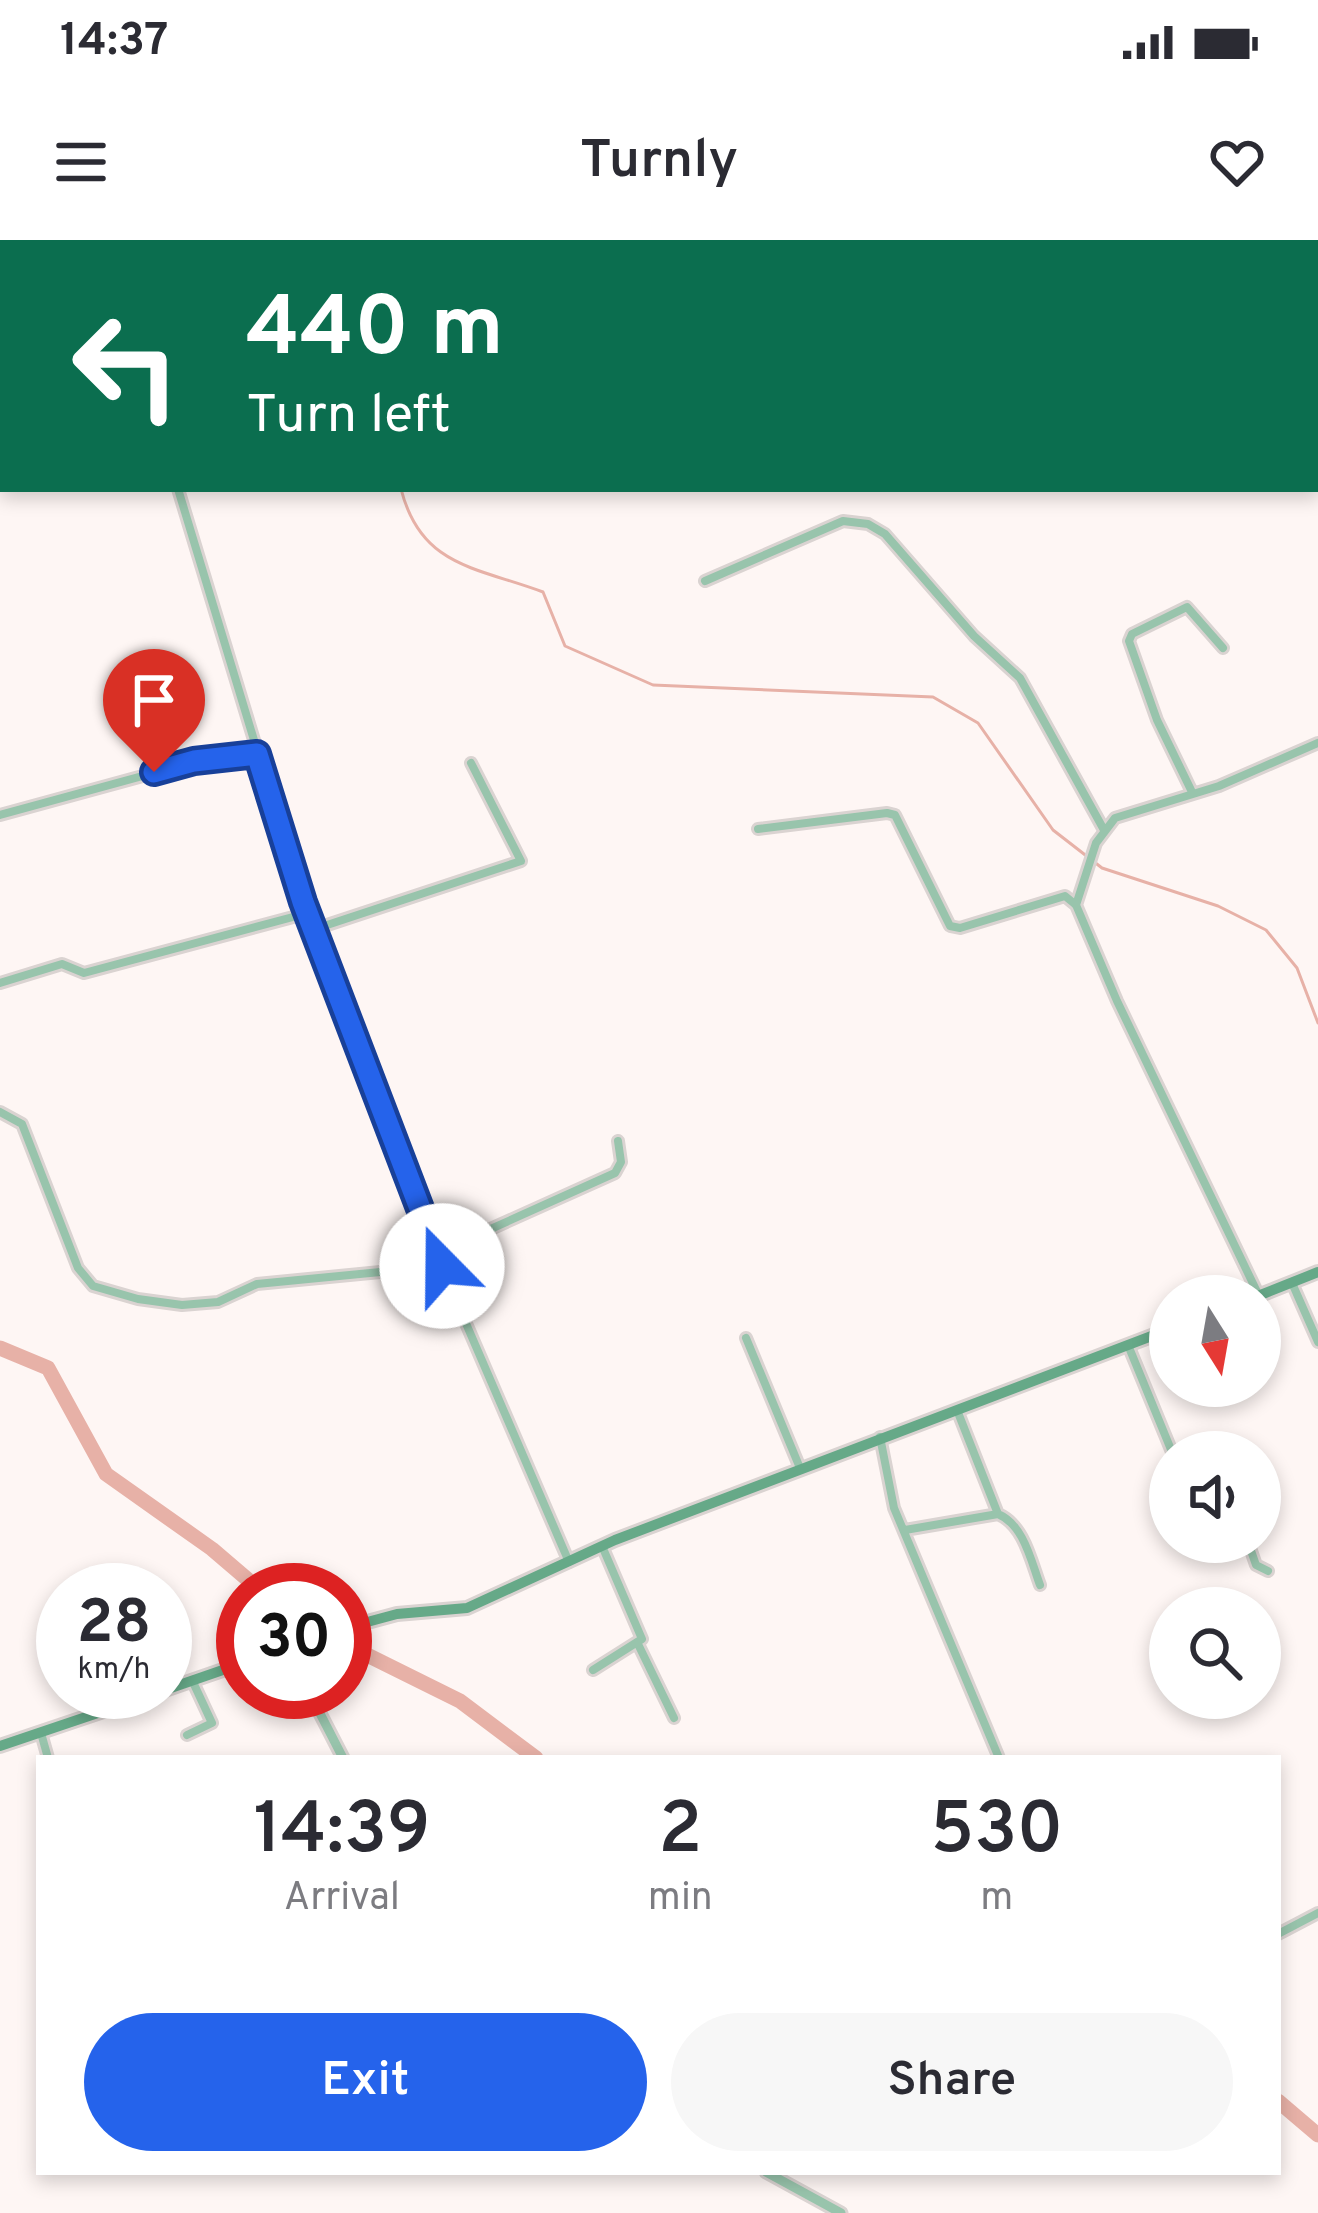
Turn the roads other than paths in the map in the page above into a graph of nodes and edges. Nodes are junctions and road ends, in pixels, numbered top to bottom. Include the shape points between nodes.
1 (179, 492) edge
2 (705, 581) dead end
3 (1222, 648) dead end
4 (1318, 743) edge
5 (257, 754) junction
6 (471, 763) dead end
7 (1192, 792) junction
8 (0, 814) edge
9 (758, 829) dead end
10 (1103, 830) junction
11 (1076, 904) junction
12 (308, 913) junction
13 (315, 929) junction
14 (0, 983) edge
15 (0, 1112) edge
16 (618, 1141) dead end
17 (442, 1266) junction
18 (1318, 1272) edge
19 (1248, 1275) edge
20 (1292, 1281) junction
21 (1281, 1286) edge
22 (1149, 1337) edge
23 (746, 1338) dead end
24 (1318, 1342) edge
25 (1129, 1345) junction
26 (957, 1410) junction
27 (1164, 1431) edge
28 (880, 1437) junction
29 (800, 1468) junction
30 (998, 1514) junction
31 (905, 1530) junction
32 (602, 1546) junction
33 (569, 1562) junction
34 (1255, 1563) edge
35 (1268, 1571) dead end
36 (1040, 1586) dead end
37 (372, 1621) edge
38 (637, 1642) junction
39 (593, 1670) dead end
40 (216, 1673) edge
41 (192, 1681) joint
42 (674, 1718) dead end
43 (81, 1719) edge
44 (323, 1719) edge
45 (41, 1733) junction
46 (187, 1735) dead end
47 (0, 1746) edge
48 (47, 1755) edge
49 (341, 1755) edge
50 (998, 1755) edge
51 (1318, 1913) edge
52 (1281, 1932) edge
53 (771, 2175) edge
54 (841, 2213) edge

1 - 5 street
2 - 10 street via 843,521 885,534 1020,678
3 - 7 street via 1187,607 1129,641
4 - 7 street
5 - 8 street via 194,761
5 - 12 street
6 - 13 street via 521,861
7 - 10 street via 1115,818
9 - 11 street via 895,815 950,926 1065,896
10 - 11 street
11 - 19 street
12 - 13 street
12 - 14 street via 84,973 62,964
13 - 17 street
15 - 17 street via 22,1124 78,1268 93,1286 182,1305 218,1302 256,1284
16 - 17 street via 615,1173 484,1232
17 - 33 street
18 - 20 main road
20 - 21 main road
20 - 24 street
22 - 25 main road
23 - 29 street
25 - 26 main road
25 - 27 street
26 - 28 main road
26 - 30 street
28 - 29 main road
28 - 31 street
29 - 32 main road
30 - 31 street
30 - 36 street via 1018,1530
31 - 50 street
32 - 33 main road
32 - 38 street via 642,1633
33 - 37 main road via 467,1609
34 - 35 street
38 - 39 street
38 - 42 street
40 - 41 main road
41 - 46 street via 212,1723
43 - 45 main road
44 - 49 street
45 - 47 main road
45 - 48 street
51 - 52 street
53 - 54 street

